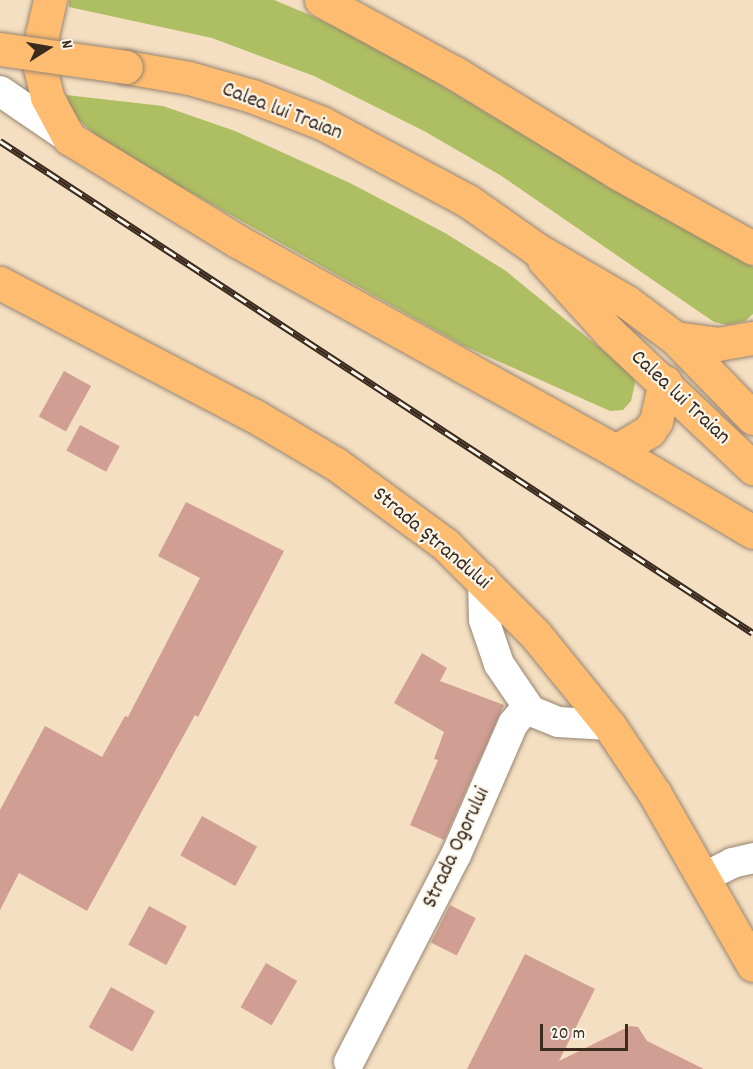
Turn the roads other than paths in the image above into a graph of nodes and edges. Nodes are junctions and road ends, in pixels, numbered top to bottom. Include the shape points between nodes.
1 (50, 0) edge
2 (321, 0) edge
3 (0, 49) edge
4 (0, 91) edge
5 (69, 138) junction
6 (753, 248) edge
7 (536, 249) junction
8 (4, 283) edge
9 (675, 338) junction
10 (753, 338) edge
11 (666, 382) junction
12 (753, 418) edge
13 (616, 451) junction
14 (753, 468) edge
15 (753, 532) edge
16 (483, 579) junction
17 (531, 711) junction
18 (609, 725) junction
19 (753, 858) edge
20 (703, 878) junction
21 (753, 965) edge
22 (349, 1062) dead end

1 - 5 main road via 40,68 47,97
2 - 6 main road via 455,72 618,173
3 - 7 main road, Calea lui Traian, bridge via 126,67 241,93 322,123 468,201
4 - 5 street
5 - 13 main road via 237,241
7 - 9 main road, Calea lui Traian via 588,277
7 - 11 main road, Calea lui Traian via 569,291
8 - 16 main road, Strada Ștrandului via 253,415 336,464 445,544
9 - 10 main road via 718,344
9 - 12 main road, Calea lui Traian
11 - 13 main road via 656,421 649,431
11 - 14 main road, Calea lui Traian
13 - 15 main road
16 - 17 street via 484,620 499,664
16 - 18 main road, Strada Ștrandului via 535,634
17 - 18 street via 558,722
17 - 22 street, Strada Ogorului via 522,713 513,724 456,855
18 - 20 main road, Strada Ștrandului via 655,794
19 - 20 street via 732,863
20 - 21 main road, Strada Ștrandului

